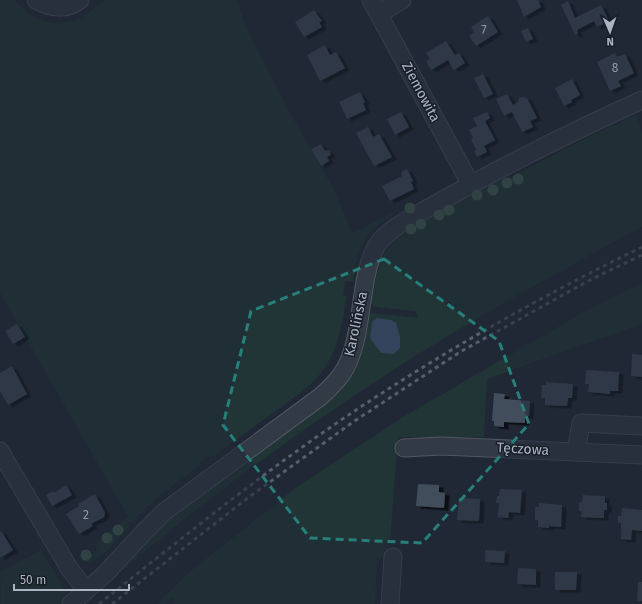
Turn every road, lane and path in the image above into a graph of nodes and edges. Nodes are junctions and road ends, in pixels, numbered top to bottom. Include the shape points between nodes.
1 (36, 0) edge
2 (80, 0) edge
3 (402, 0) edge
4 (375, 7) edge
5 (642, 100) edge
6 (471, 185) junction
7 (642, 426) edge
8 (404, 448) dead end
9 (0, 451) edge
10 (576, 452) junction
11 (642, 455) edge
12 (394, 557) dead end
13 (86, 590) junction
14 (71, 604) edge
15 (390, 604) edge

1 - 2 street via 50,7 61,8
3 - 4 street
4 - 6 street, Ziemowita
5 - 6 street, Karolińska via 580,128
6 - 13 street, Karolińska via 394,229 380,241 367,271 352,352 342,374 333,385 164,512 106,573
7 - 10 street via 581,424
8 - 10 street, Tęczowa via 441,446
9 - 13 street via 69,568
10 - 11 street, Tęczowa
12 - 15 street
13 - 14 street, Karolińska

